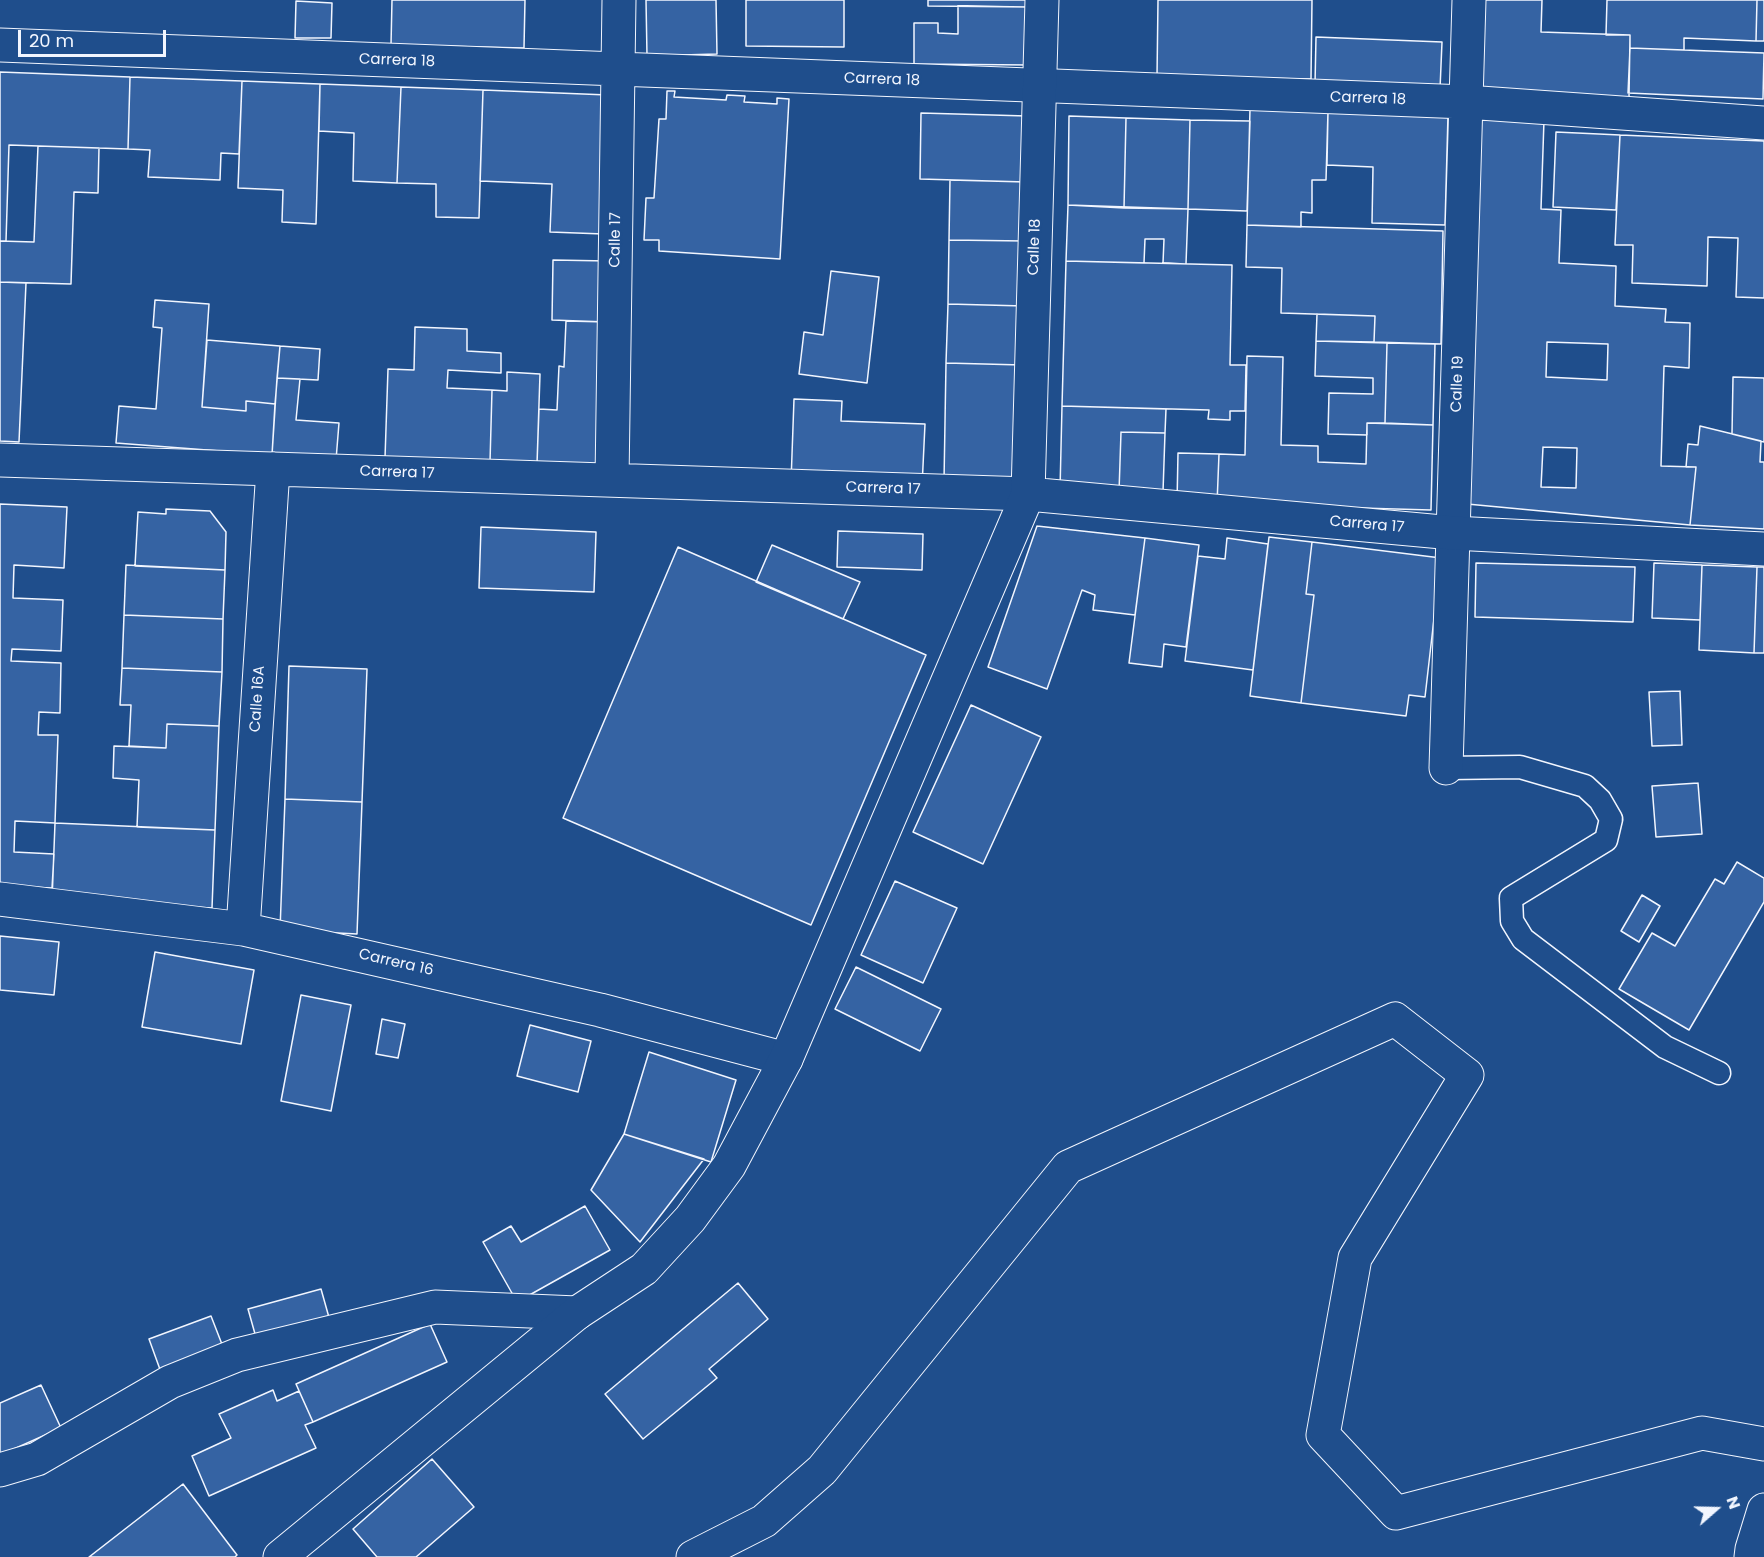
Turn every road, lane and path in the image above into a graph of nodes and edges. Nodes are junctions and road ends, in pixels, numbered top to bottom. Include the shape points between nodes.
1 (619, 0) edge
2 (1042, 0) edge
3 (1469, 0) edge
4 (0, 45) edge
5 (618, 70) junction
6 (1039, 86) junction
7 (1466, 102) junction
8 (1764, 123) edge
9 (0, 460) edge
10 (273, 469) junction
11 (612, 480) junction
12 (1028, 494) junction
13 (1453, 533) junction
14 (1764, 549) edge
15 (1446, 768) joint
16 (0, 899) edge
17 (243, 929) junction
18 (786, 1059) junction
19 (1719, 1073) dead end
20 (577, 1313) junction
21 (1764, 1444) edge
22 (0, 1470) edge
23 (1764, 1510) edge
24 (280, 1557) edge
25 (693, 1557) edge
26 (1751, 1557) edge

1 - 5 street, Calle 17
2 - 6 street, Calle 18
3 - 7 street, Calle 19
4 - 5 street, Carrera 18
5 - 6 street, Carrera 18
5 - 11 street, Calle 17
6 - 7 street, Carrera 18
6 - 12 street, Calle 18
7 - 8 street, Carrera 18
7 - 13 street, Calle 19
9 - 10 street, Carrera 17
10 - 11 street, Carrera 17
10 - 17 street, Calle 16A
11 - 12 street, Carrera 17
12 - 13 street, Carrera 17
12 - 18 street
13 - 14 street, Carrera 17
13 - 15 street, Calle 19
15 - 19 lane via 1520,767 1585,786 1600,800 1611,819 1606,840 1511,898 1512,921 1523,939 1665,1047
16 - 17 street, Carrera 16
17 - 18 street, Carrera 16 via 600,1010
18 - 20 street via 729,1166 690,1219 644,1269
20 - 22 street via 435,1307 237,1355 170,1382 38,1458
20 - 24 street
21 - 25 street via 1702,1433 1396,1514 1323,1435 1355,1258 1467,1075 1395,1019 1068,1167 822,1470 764,1521
23 - 26 street

